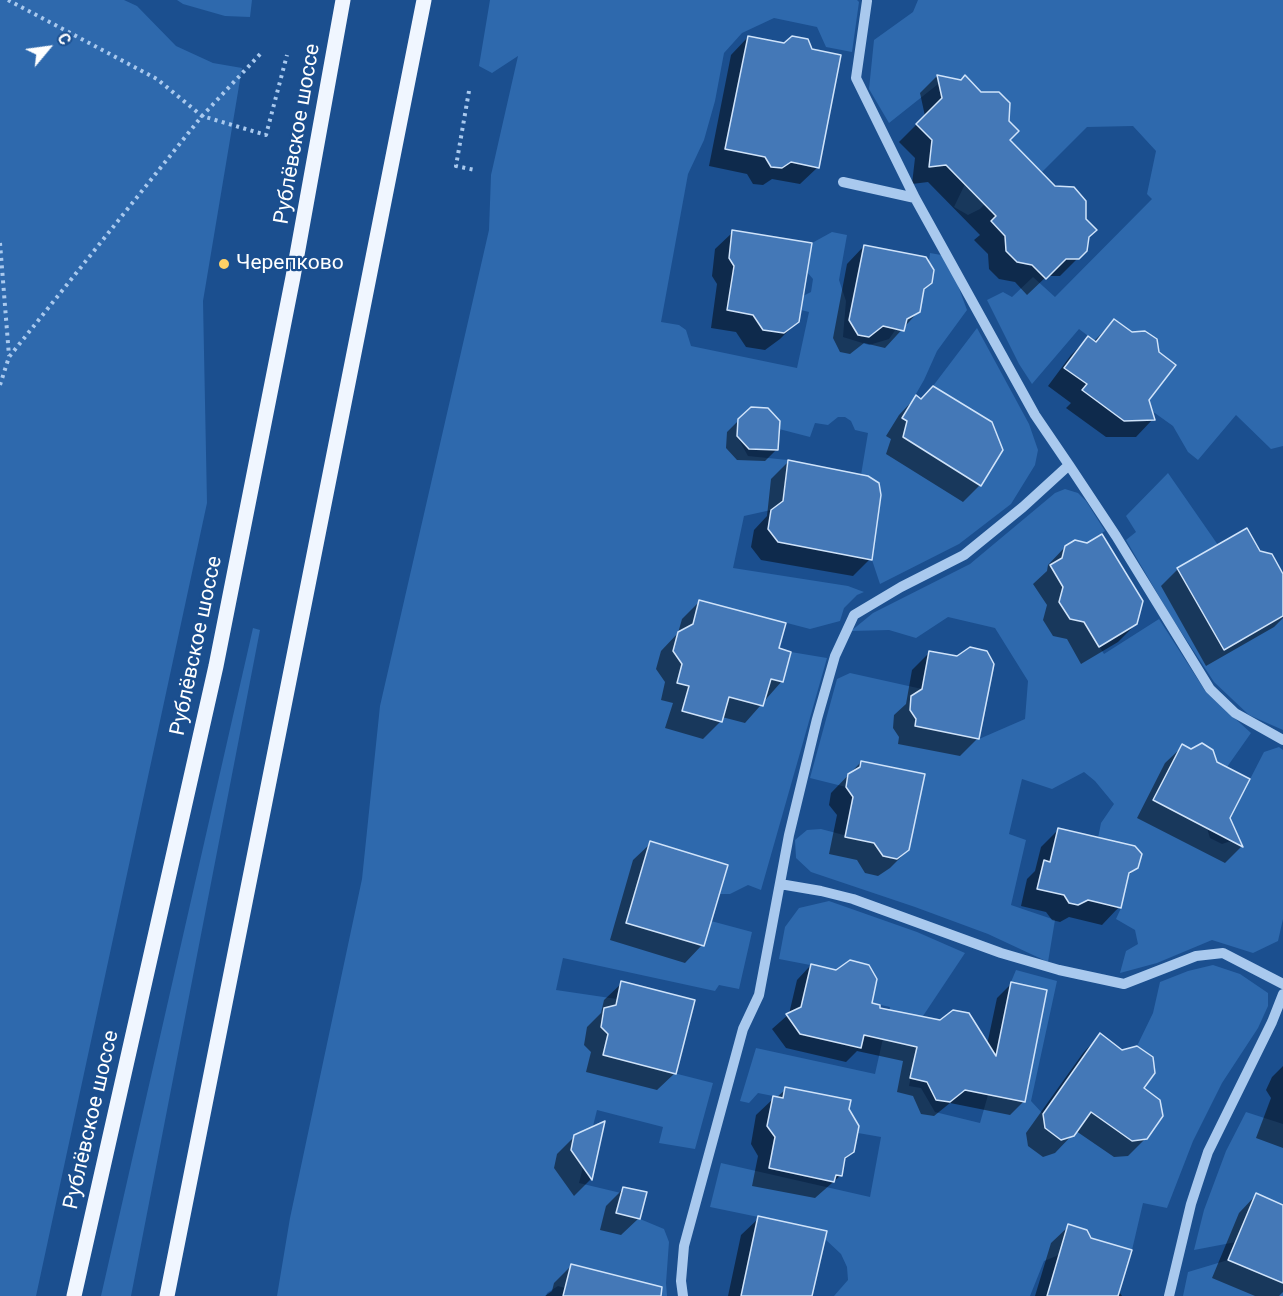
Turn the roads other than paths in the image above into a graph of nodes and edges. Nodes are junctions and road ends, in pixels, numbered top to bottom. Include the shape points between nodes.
1 (344, 0) edge
2 (424, 0) edge
3 (867, 1) edge
4 (843, 182) dead end
5 (915, 198) junction
6 (1069, 465) junction
7 (1283, 740) edge
8 (780, 884) junction
9 (1283, 984) edge
10 (1283, 994) edge
11 (74, 1296) edge
12 (167, 1296) edge
13 (683, 1296) edge
14 (1169, 1296) edge

1 - 11 main road, Рублёвское шоссе via 294,277 216,666
2 - 12 main road
3 - 5 lane via 856,78
4 - 5 lane
5 - 6 lane via 1035,415
6 - 7 lane via 1210,689 1235,713
6 - 8 lane via 964,555 854,615 835,656 820,709
8 - 9 lane via 853,899 1001,953 1124,984 1196,956 1223,953
8 - 13 lane via 759,995 743,1029 684,1246
10 - 14 lane via 1208,1152

